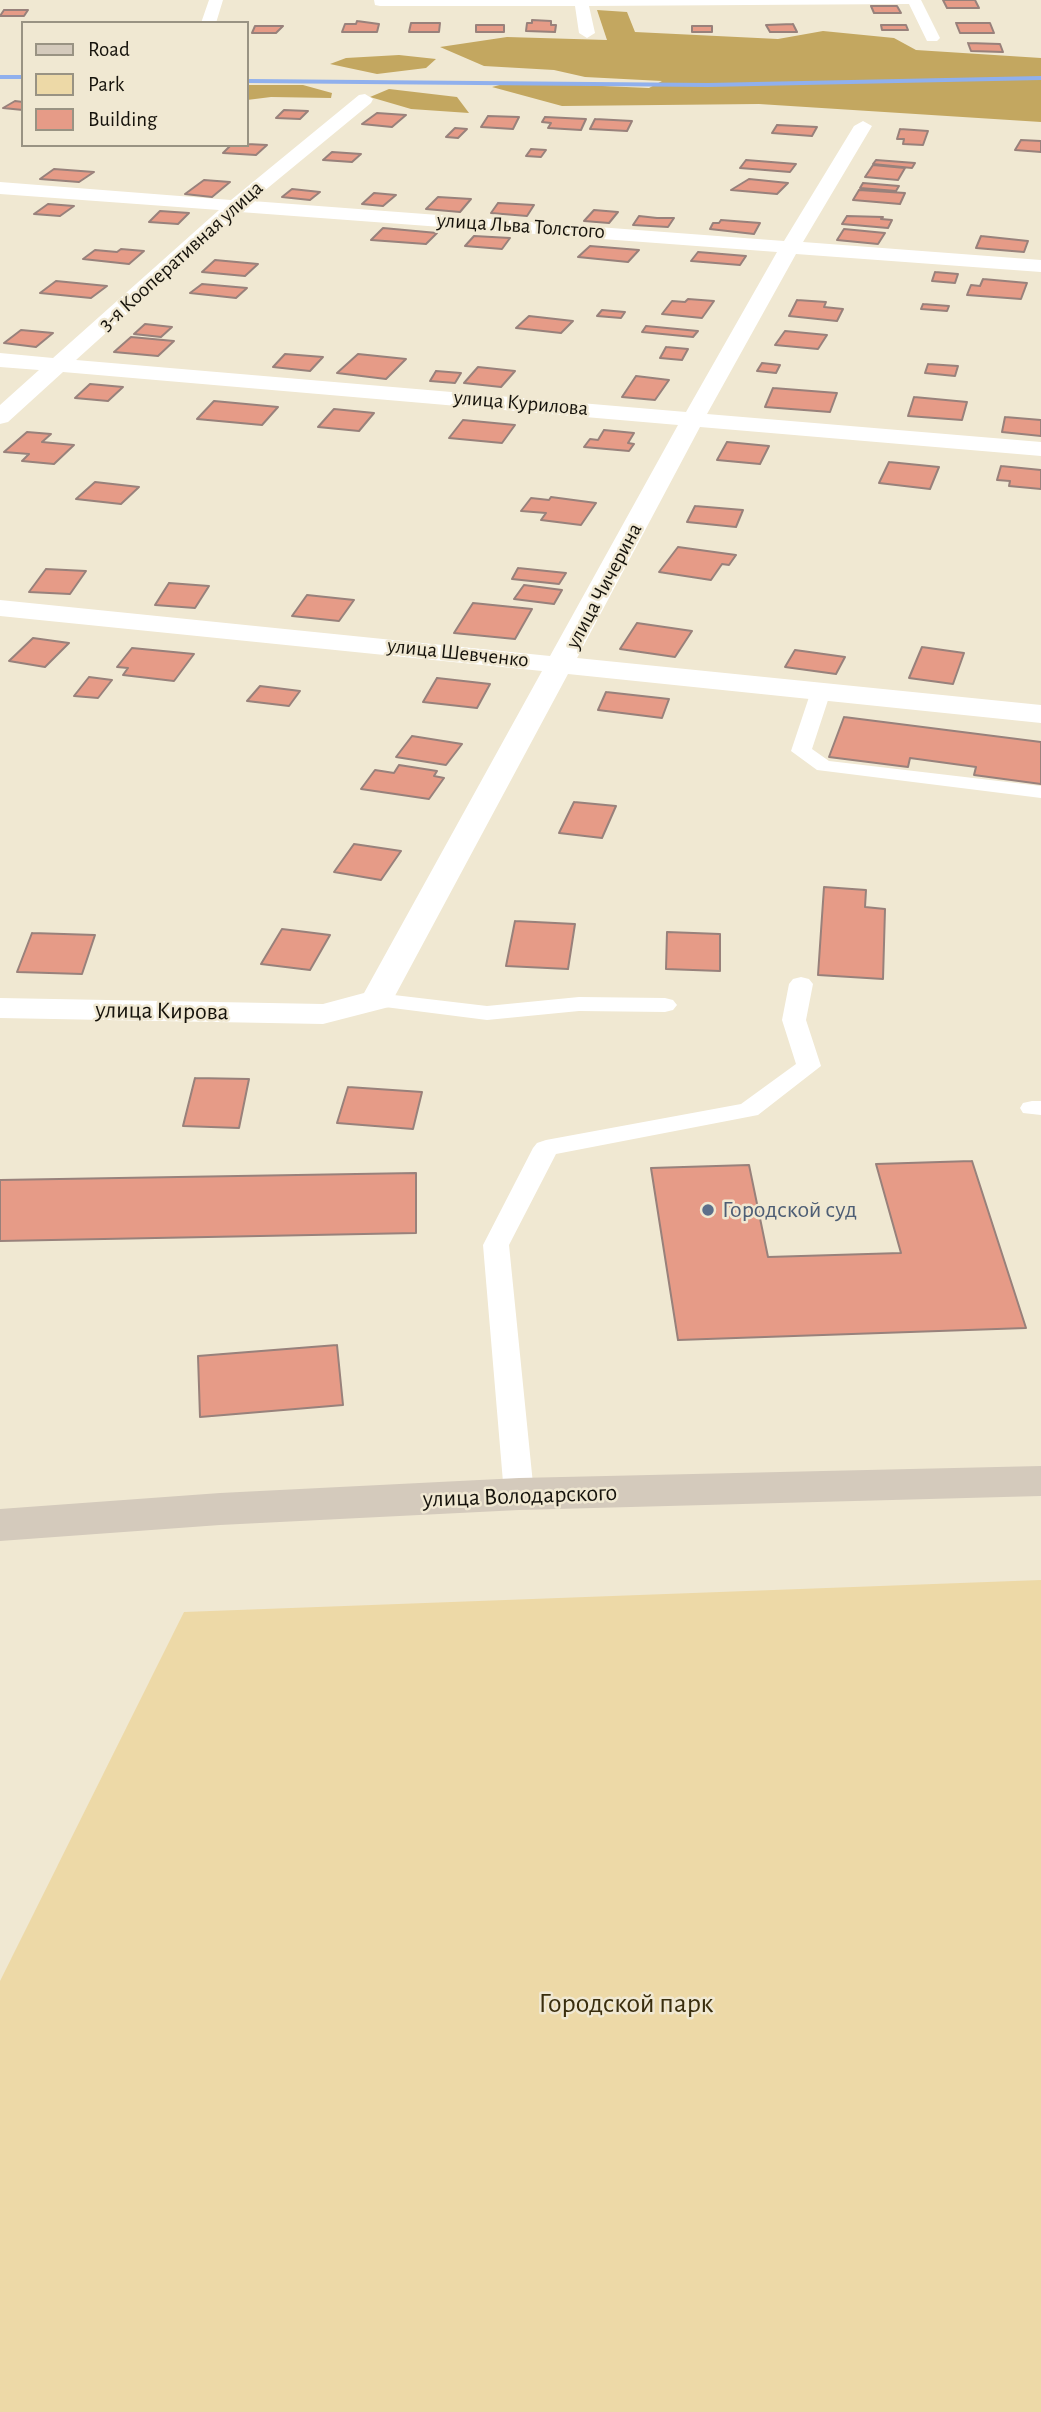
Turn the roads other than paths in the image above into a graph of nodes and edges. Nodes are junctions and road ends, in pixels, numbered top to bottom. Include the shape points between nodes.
1 (216, 0) edge
2 (581, 0) edge
3 (914, 0) edge
4 (380, 2) edge
5 (209, 21) edge
6 (587, 33) dead end
7 (932, 38) dead end
8 (365, 99) dead end
9 (863, 126) dead end
10 (0, 188) edge
11 (236, 205) junction
12 (790, 247) junction
13 (1041, 265) edge
14 (0, 360) edge
15 (61, 365) junction
16 (0, 417) edge
17 (694, 418) junction
18 (1041, 449) edge
19 (0, 608) edge
20 (562, 663) junction
21 (821, 691) junction
22 (1041, 714) edge
23 (1041, 792) edge
24 (801, 984) dead end
25 (377, 1000) junction
26 (665, 1005) dead end
27 (0, 1008) edge
28 (1041, 1481) edge
29 (519, 1494) junction
30 (0, 1525) edge

1 - 5 street
2 - 3 street
2 - 4 street
2 - 6 street
3 - 7 street
8 - 11 street, 3-я Кооперативная улица
9 - 12 street, улица Чичерина
10 - 11 street, улица Льва Толстого
11 - 12 street, улица Льва Толстого
11 - 15 street, 3-я Кооперативная улица
12 - 13 street, улица Льва Толстого
12 - 17 street, улица Чичерина
14 - 15 street, улица Курилова
15 - 16 street, 3-я Кооперативная улица
15 - 17 street, улица Курилова
17 - 18 street, улица Курилова
17 - 20 street, улица Чичерина
19 - 20 street, улица Шевченко
20 - 21 street, улица Шевченко
20 - 25 street, улица Чичерина
21 - 22 street, улица Шевченко
21 - 23 lane via 801,751 824,766
24 - 29 lane via 794,1020 809,1066 750,1110 546,1148 496,1245
25 - 26 lane via 487,1013 579,1004
25 - 27 street, улица Кирова via 323,1014
28 - 29 street, улица Володарского
29 - 30 street, улица Володарского

